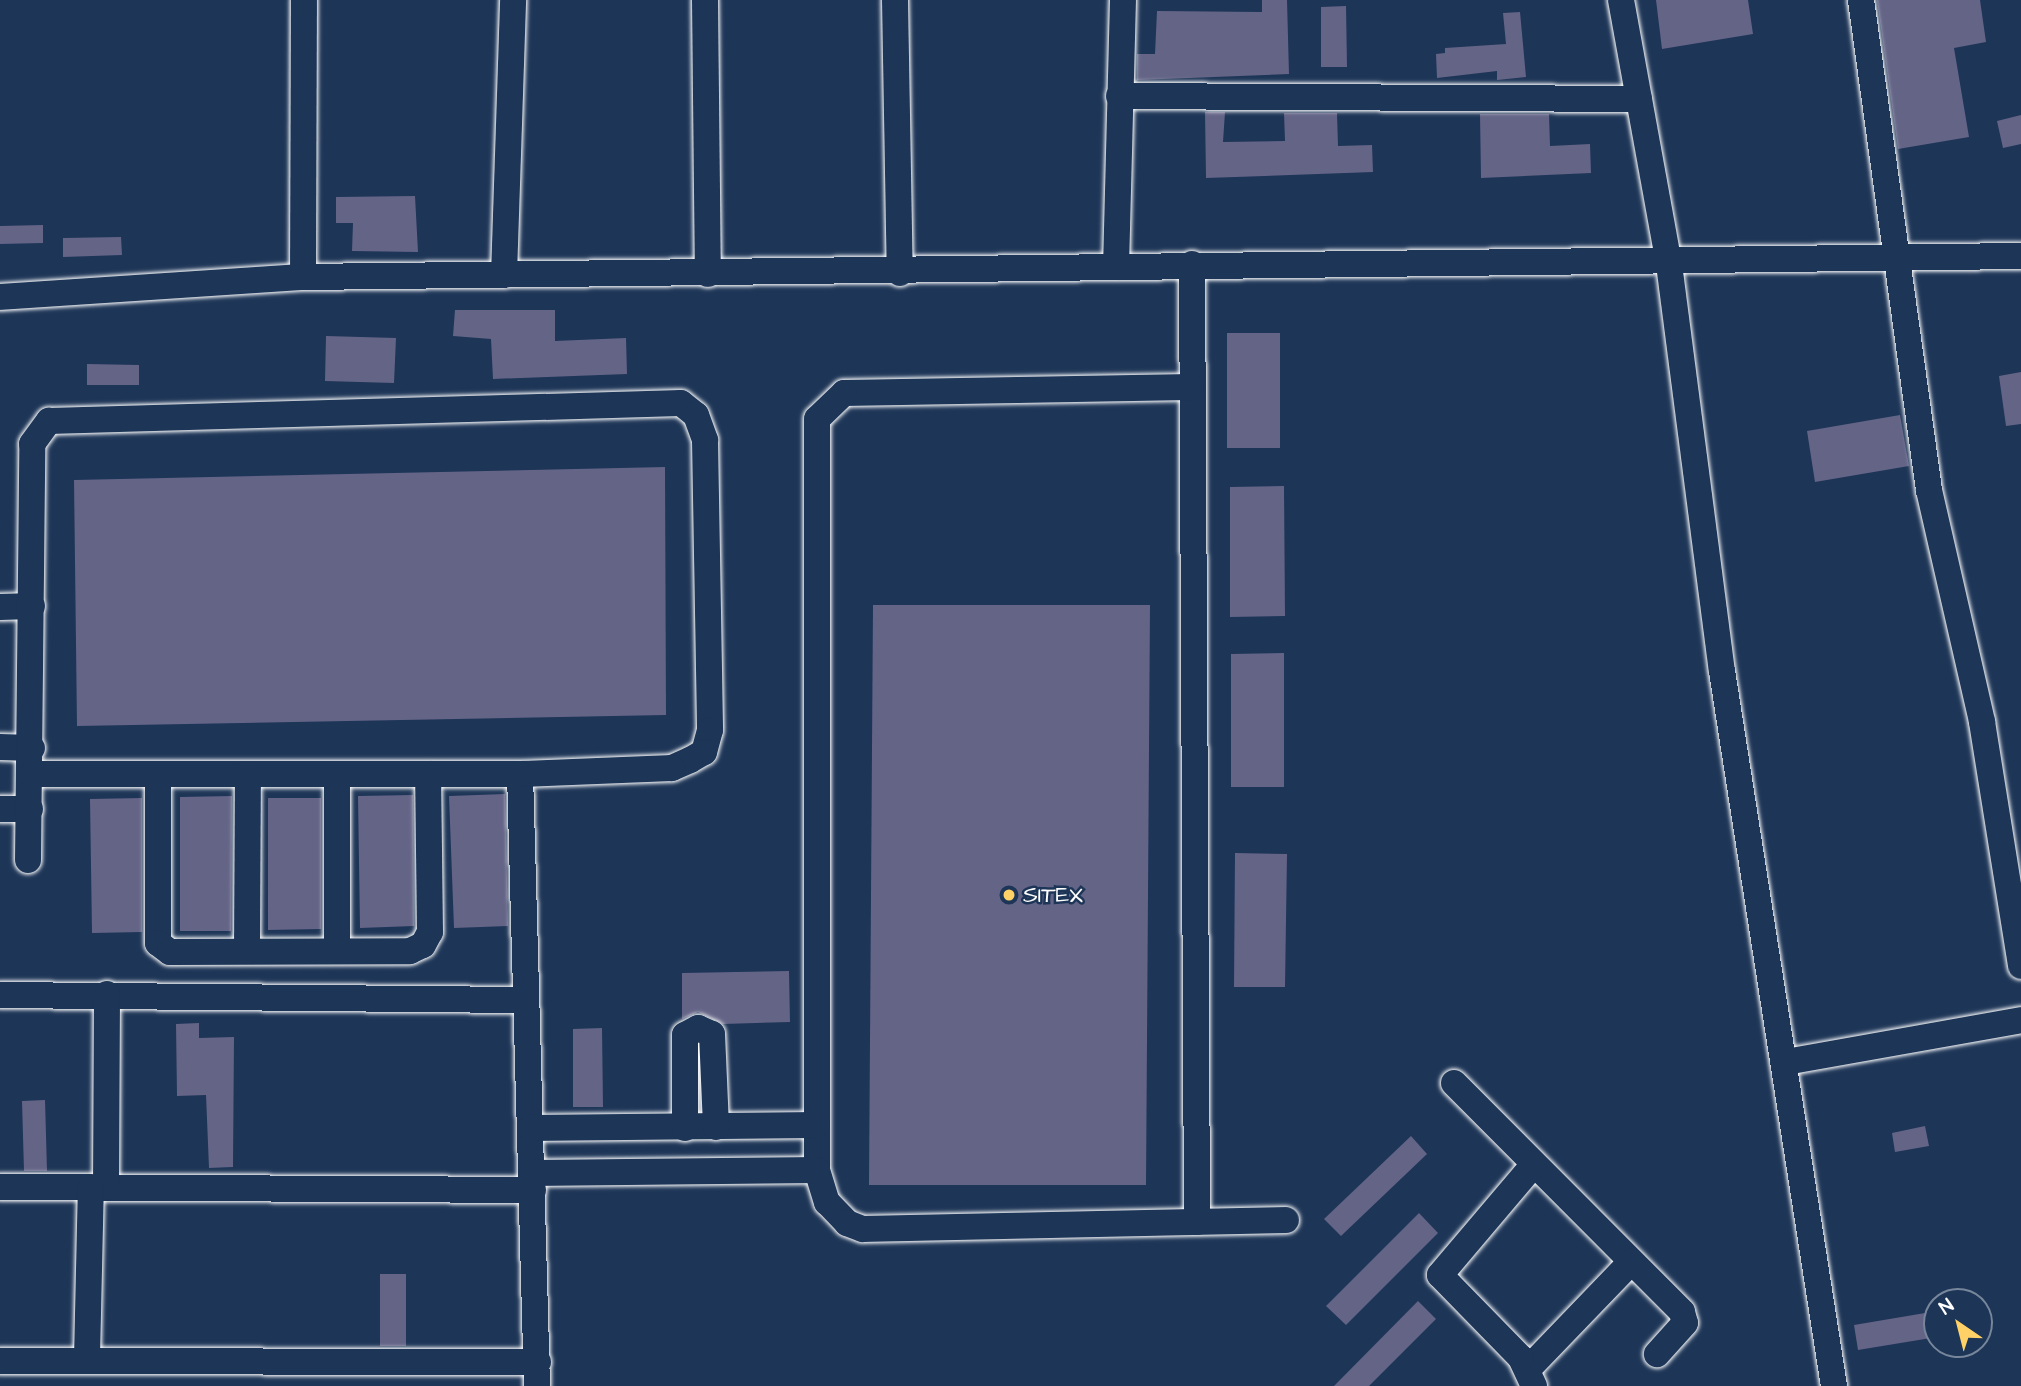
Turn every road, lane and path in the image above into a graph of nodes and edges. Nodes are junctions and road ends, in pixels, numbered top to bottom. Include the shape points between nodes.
1 (304, 0) edge
2 (513, 0) edge
3 (705, 0) edge
4 (895, 0) edge
5 (1123, 0) edge
6 (1621, 0) edge
7 (1861, 0) edge
8 (1119, 96) junction
9 (1639, 99) junction
10 (2021, 256) edge
11 (1897, 260) junction
12 (1192, 264) junction
13 (1669, 264) junction
14 (1116, 267) junction
15 (900, 273) junction
16 (708, 274) junction
17 (503, 275) junction
18 (303, 277) junction
19 (0, 297) edge
20 (1191, 387) junction
21 (32, 606) junction
22 (0, 607) edge
23 (0, 747) edge
24 (32, 748) junction
25 (32, 774) junction
26 (158, 774) junction
27 (248, 774) junction
28 (337, 774) junction
29 (428, 774) junction
30 (520, 774) junction
31 (0, 809) edge
32 (30, 809) junction
33 (28, 860) dead end
34 (337, 950) junction
35 (247, 951) junction
36 (2021, 966) edge
37 (107, 994) junction
38 (0, 995) edge
39 (526, 1000) junction
40 (2021, 1020) edge
41 (1786, 1062) junction
42 (1454, 1083) dead end
43 (817, 1125) junction
44 (716, 1127) junction
45 (530, 1128) junction
46 (685, 1128) junction
47 (1534, 1164) junction
48 (817, 1170) junction
49 (533, 1182) junction
50 (0, 1187) edge
51 (98, 1187) junction
52 (1286, 1220) dead end
53 (1197, 1222) junction
54 (1631, 1262) junction
55 (1657, 1354) dead end
56 (87, 1358) junction
57 (4, 1369) edge
58 (538, 1374) edge
59 (1531, 1378) edge
60 (1834, 1386) edge

1 - 18 street
2 - 17 street
3 - 16 street
4 - 15 street
5 - 8 street
6 - 9 street
7 - 11 street
8 - 9 street
8 - 14 street
9 - 13 street
10 - 11 street
11 - 13 street
11 - 36 street via 1929,490 1982,722
12 - 13 street
12 - 14 street
12 - 20 street
13 - 41 street via 1722,671
14 - 15 street
15 - 16 street
16 - 17 street
17 - 18 street
18 - 19 street
20 - 43 street via 844,393 817,419
20 - 53 street
21 - 22 street
21 - 24 street
21 - 30 street via 32,444 49,421 681,403 696,415 705,440 710,730 704,752 673,768
23 - 24 street
24 - 25 street
25 - 26 street
25 - 32 street
26 - 27 street
26 - 35 street via 158,943 170,952
27 - 28 street
27 - 35 street
28 - 29 street
28 - 34 street
29 - 30 street
29 - 34 street via 430,932 423,946 410,951
30 - 39 street
31 - 32 street
32 - 33 street
34 - 35 street
37 - 38 street
37 - 39 street
37 - 51 street
39 - 45 street
40 - 41 street
41 - 60 street
42 - 47 street
43 - 44 street
43 - 48 street
44 - 46 street
44 - 46 street via 712,1034 698,1028 685,1035
45 - 46 street
45 - 49 street
47 - 54 street
47 - 59 street via 1440,1275
48 - 49 street
48 - 53 street via 827,1202 847,1223 863,1229
49 - 51 street
49 - 58 street
50 - 51 street
51 - 56 street
52 - 53 street
54 - 55 street via 1686,1317
54 - 59 street
56 - 57 street
56 - 58 street

